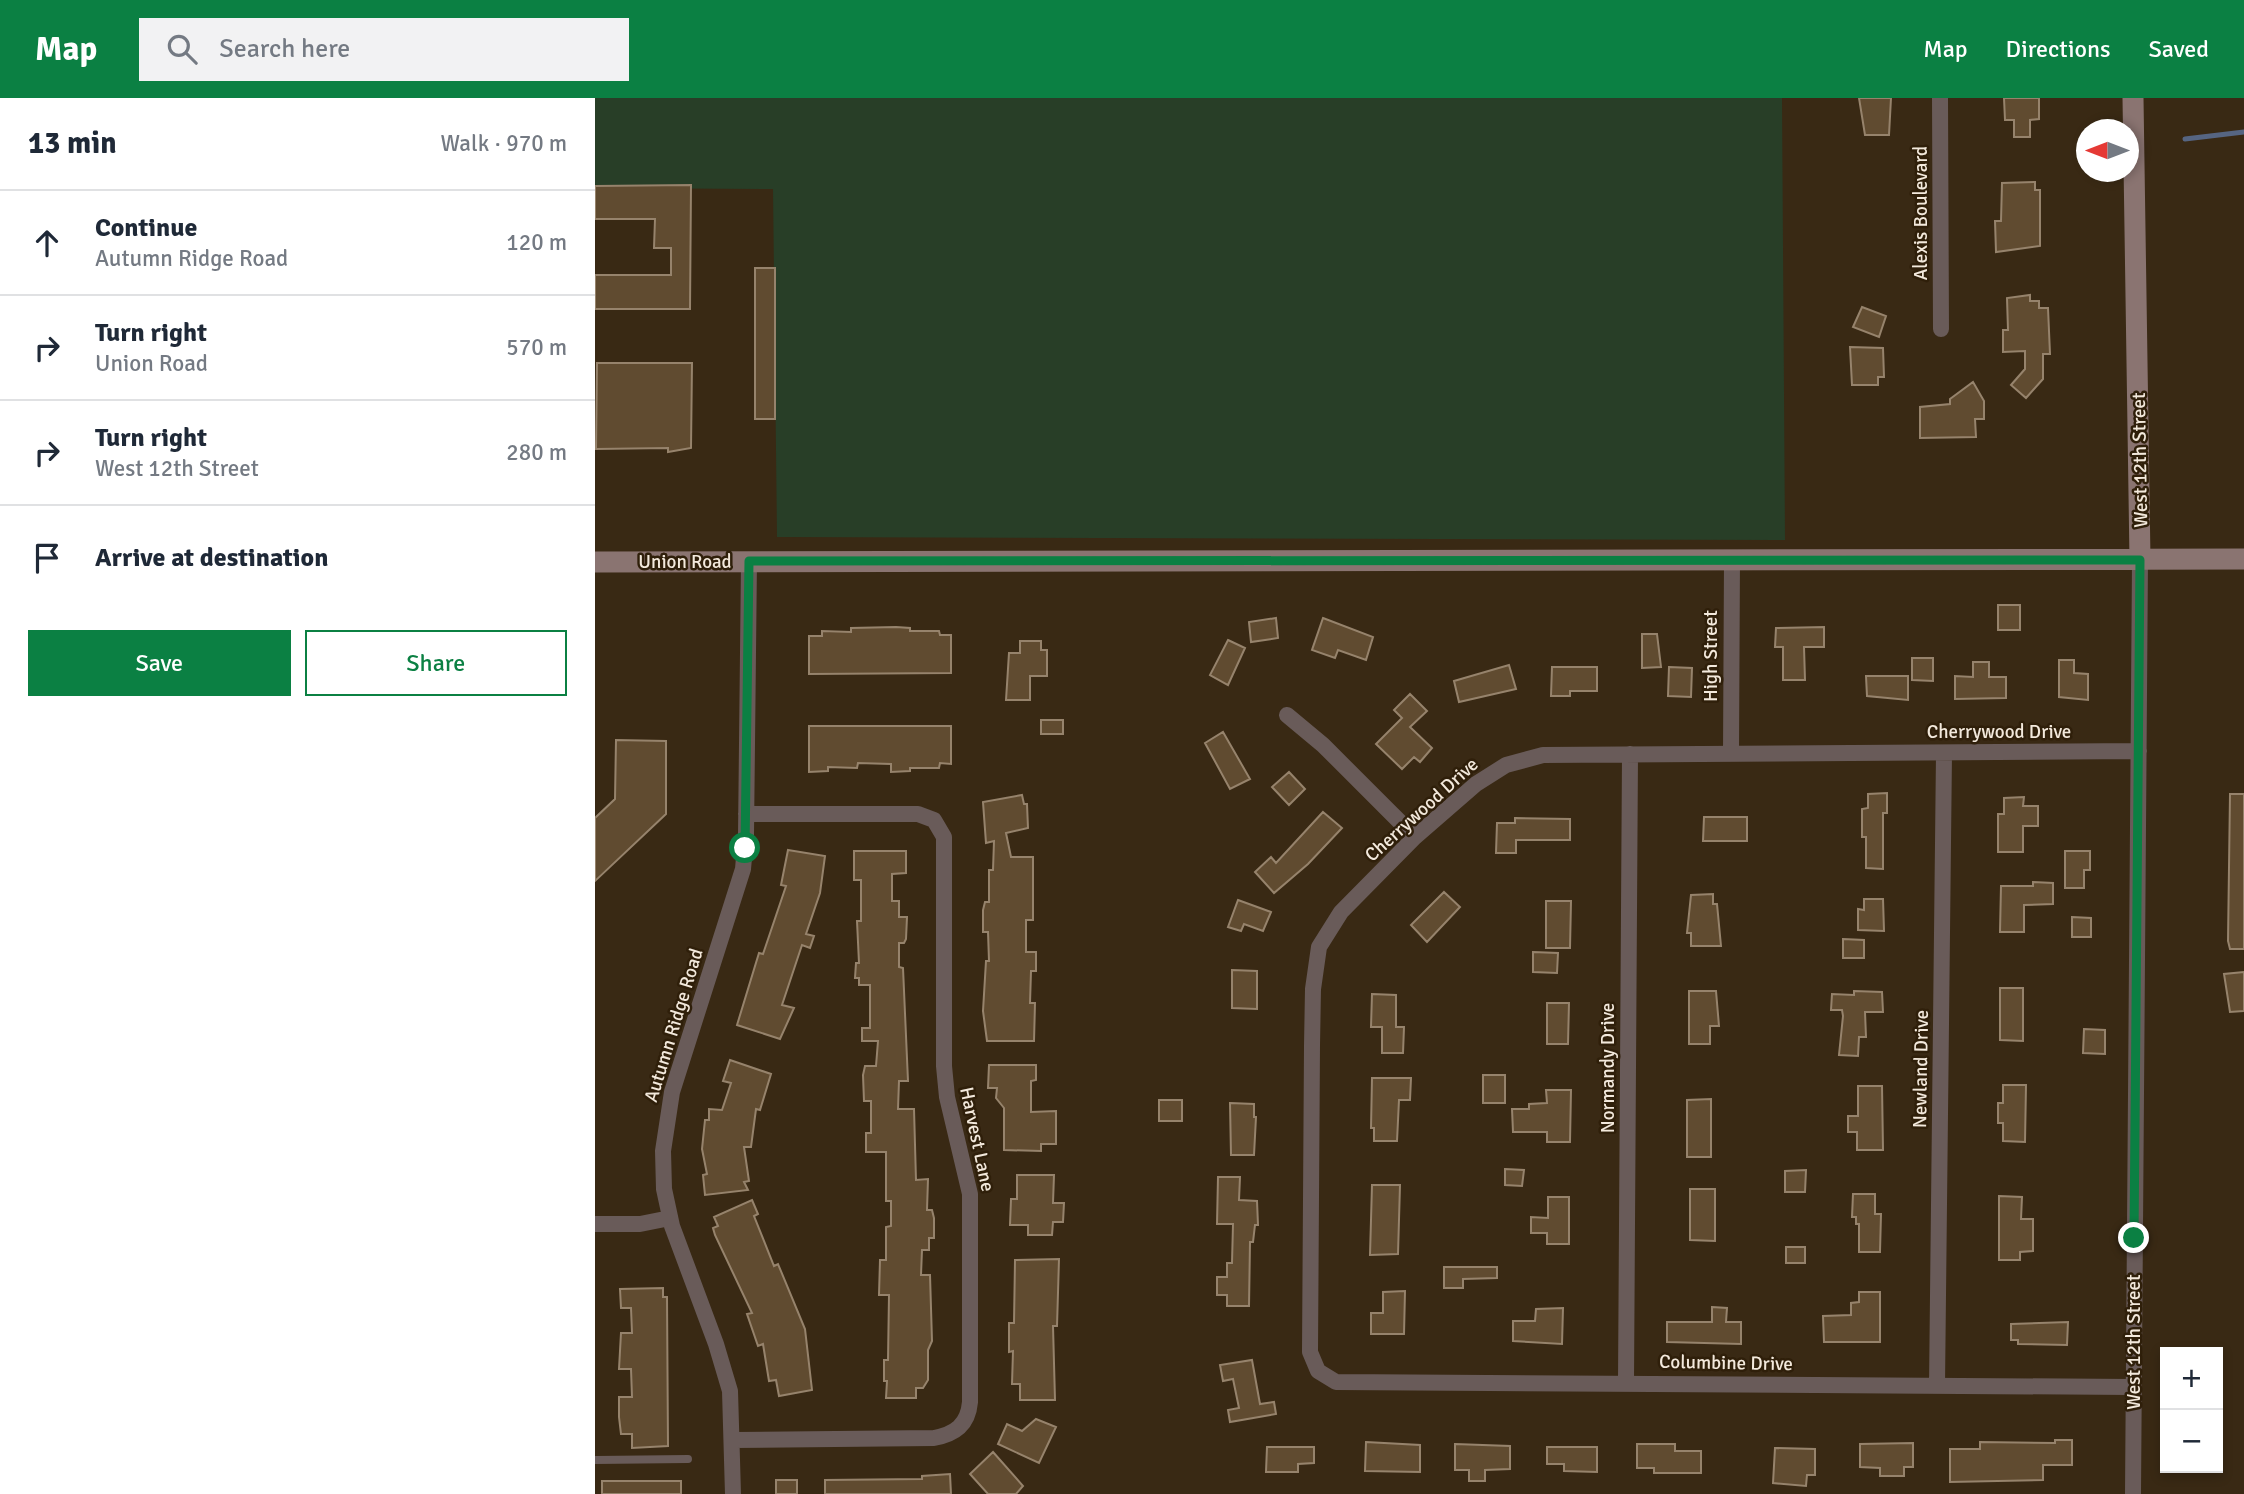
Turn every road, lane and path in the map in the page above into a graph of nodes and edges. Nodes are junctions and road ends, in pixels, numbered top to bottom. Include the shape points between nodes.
1 (1940, 98) edge
2 (2133, 98) edge
3 (1941, 329) dead end
4 (1732, 559) junction
5 (2244, 559) edge
6 (2140, 560) junction
7 (749, 561) junction
8 (595, 562) edge
9 (1287, 715) dead end
10 (2139, 751) junction
11 (1731, 753) junction
12 (1944, 753) junction
13 (1630, 754) junction
14 (746, 814) junction
15 (1415, 837) junction
16 (670, 1218) junction
17 (595, 1224) edge
18 (1322, 1374) joint
19 (1626, 1382) junction
20 (1937, 1386) junction
21 (2132, 1387) junction
22 (734, 1440) junction
23 (688, 1459) dead end
24 (595, 1460) edge
25 (733, 1494) edge
26 (2133, 1494) edge

1 - 3 street, Alexis Boulevard
2 - 6 main road, West 12th Street
4 - 6 main road, Union Road
4 - 7 main road, Union Road
4 - 11 street, High Street
5 - 6 main road, Union Road
6 - 10 street, West 12th Street
7 - 8 main road, Union Road
7 - 14 street, Autumn Ridge Road
9 - 15 street
10 - 12 street, Cherrywood Drive
10 - 21 street, West 12th Street
11 - 12 street, Cherrywood Drive
11 - 13 street, Cherrywood Drive
12 - 20 street, Newland Drive
13 - 15 street, Cherrywood Drive via 1523,758 1476,784
13 - 19 street, Normandy Drive
14 - 16 street, Autumn Ridge Road via 743,869 668,1112 663,1172
14 - 22 street, Harvest Lane via 918,814 934,820 944,837 944,1066 970,1194 970,1402 965,1422 943,1437
15 - 18 street, Cherrywood Drive via 1327,930 1315,965 1310,1352
16 - 17 street via 640,1224
16 - 22 street, Autumn Ridge Road via 727,1376
18 - 19 street, Columbine Drive via 1346,1384
19 - 20 street, Columbine Drive
20 - 21 street, Columbine Drive
21 - 26 street, West 12th Street
22 - 25 street, Autumn Ridge Road
23 - 24 lane

